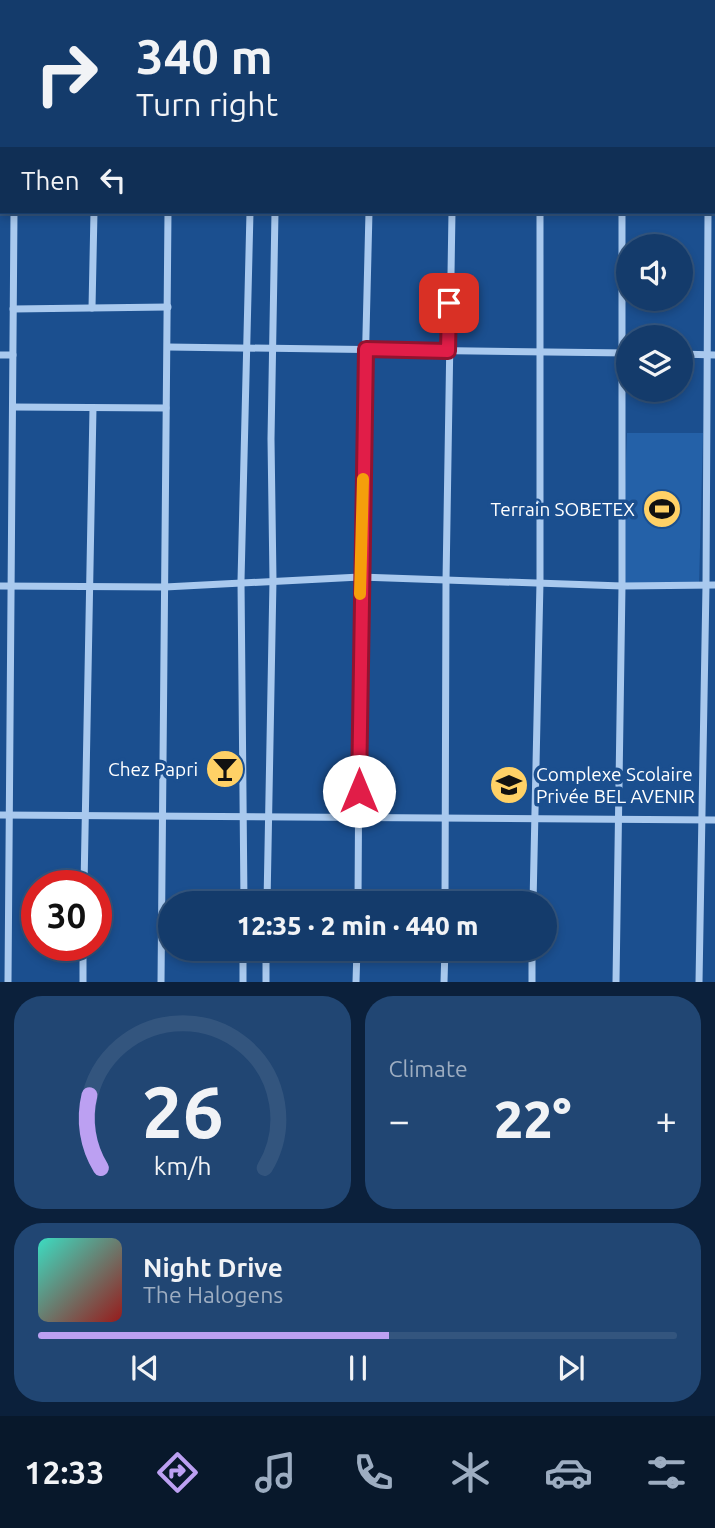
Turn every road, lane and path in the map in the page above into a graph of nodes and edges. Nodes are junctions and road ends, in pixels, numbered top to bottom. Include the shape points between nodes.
1 (14, 214) edge
2 (94, 214) edge
3 (169, 214) edge
4 (250, 214) edge
5 (275, 214) edge
6 (369, 214) edge
7 (452, 214) edge
8 (540, 214) edge
9 (622, 214) edge
10 (708, 214) edge
11 (167, 307) junction
12 (92, 308) junction
13 (13, 309) junction
14 (625, 325) edge
15 (168, 346) junction
16 (249, 348) junction
17 (272, 348) junction
18 (366, 349) junction
19 (448, 351) junction
20 (540, 352) junction
21 (616, 353) edge
22 (693, 354) edge
23 (0, 355) edge
24 (13, 355) junction
25 (711, 355) edge
26 (625, 402) edge
27 (13, 407) junction
28 (93, 408) junction
29 (166, 408) junction
30 (360, 577) junction
31 (273, 580) junction
32 (241, 581) junction
33 (446, 581) junction
34 (540, 582) junction
35 (711, 585) edge
36 (0, 586) edge
37 (11, 586) junction
38 (90, 586) junction
39 (622, 586) junction
40 (165, 587) junction
41 (0, 816) edge
42 (10, 816) junction
43 (86, 816) junction
44 (163, 816) junction
45 (244, 817) junction
46 (267, 817) junction
47 (359, 818) junction
48 (446, 818) junction
49 (535, 819) junction
50 (618, 819) junction
51 (701, 820) junction
52 (715, 820) edge
53 (85, 870) edge
54 (244, 891) edge
55 (267, 891) edge
56 (358, 891) edge
57 (445, 891) edge
58 (533, 891) edge
59 (83, 961) edge
60 (243, 961) edge
61 (266, 961) edge
62 (357, 961) edge
63 (444, 961) edge
64 (532, 961) edge
65 (8, 982) edge
66 (83, 982) edge
67 (161, 982) edge
68 (243, 982) edge
69 (266, 982) edge
70 (356, 982) edge
71 (444, 982) edge
72 (531, 982) edge
73 (616, 982) edge
74 (699, 982) edge

1 - 13 street
2 - 12 street
3 - 11 street
4 - 16 street
5 - 17 street
6 - 18 street
7 - 19 street
8 - 20 street
9 - 14 street
10 - 25 street
11 - 12 street
11 - 15 street
12 - 13 street
13 - 24 street
15 - 16 street
15 - 29 street
16 - 17 street
16 - 32 street
17 - 18 street
17 - 31 street
18 - 19 street
18 - 30 street
19 - 20 street
19 - 33 street
20 - 21 street
20 - 34 street
22 - 25 street
23 - 24 street
24 - 27 street
25 - 35 street
26 - 39 street
27 - 28 street
27 - 37 street
28 - 29 street
28 - 38 street
29 - 40 street
30 - 31 street
30 - 33 street
30 - 47 street
31 - 32 street
31 - 46 street
32 - 40 street
32 - 45 street
33 - 34 street
33 - 48 street
34 - 39 street
34 - 49 street
35 - 39 street
35 - 51 street
36 - 37 street
37 - 38 street
37 - 42 street
38 - 40 street
38 - 43 street
39 - 50 street
40 - 44 street
41 - 42 street
42 - 43 street
42 - 65 street
43 - 44 street
43 - 53 street
44 - 45 street
44 - 67 street
45 - 46 street
45 - 54 street
46 - 47 street
46 - 55 street
47 - 48 street
47 - 56 street
48 - 49 street
48 - 57 street
49 - 50 street
49 - 58 street
50 - 51 street
50 - 73 street
51 - 52 street
51 - 74 street
59 - 66 street
60 - 68 street
61 - 69 street
62 - 70 street
63 - 71 street
64 - 72 street

